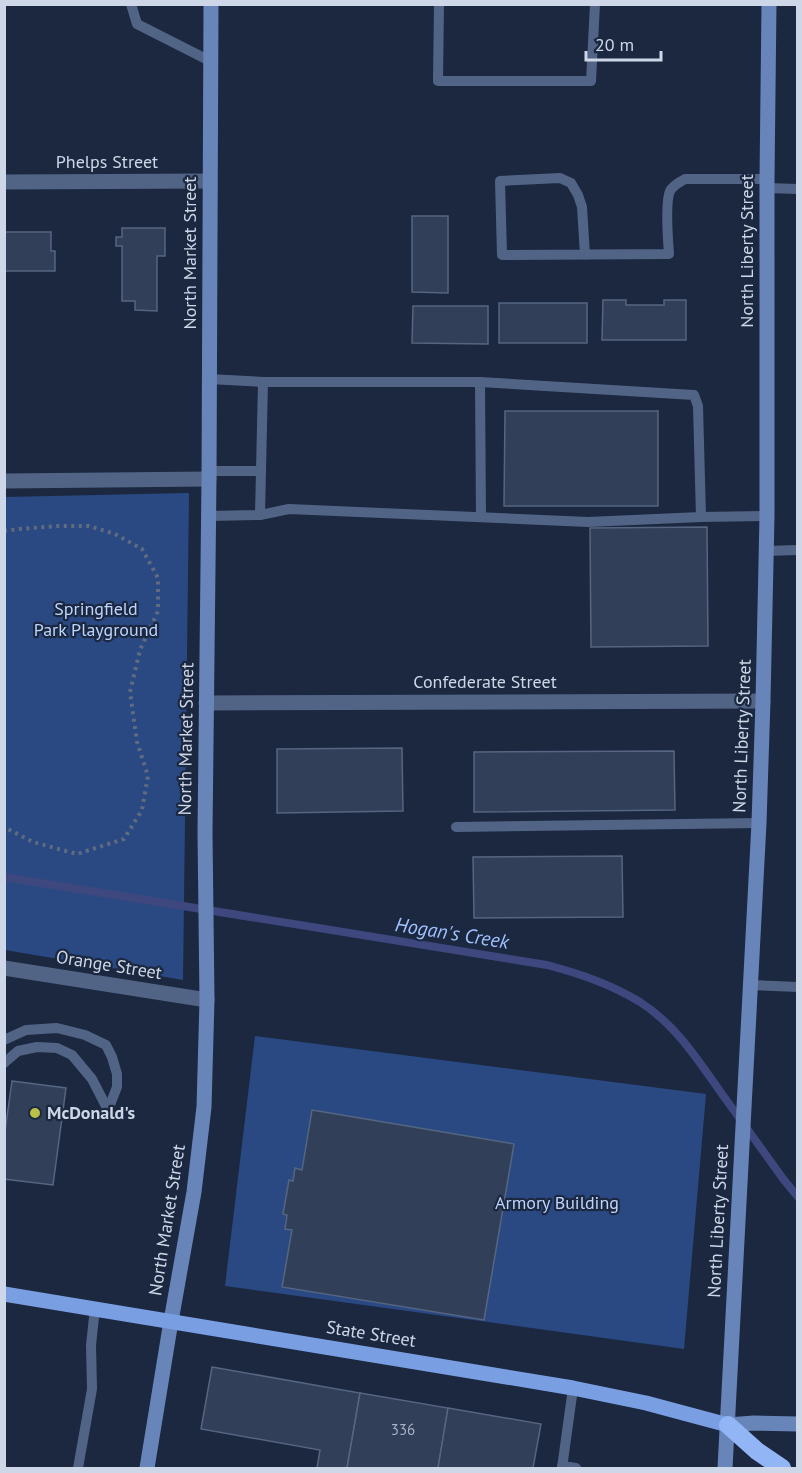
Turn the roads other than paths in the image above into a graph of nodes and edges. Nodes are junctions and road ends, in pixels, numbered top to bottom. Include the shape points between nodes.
1 (131, 4) edge
2 (211, 4) edge
3 (440, 4) edge
4 (595, 4) edge
5 (769, 4) edge
6 (210, 62) junction
7 (4, 182) edge
8 (209, 182) junction
9 (767, 184) junction
10 (798, 189) edge
11 (585, 255) junction
12 (209, 379) junction
13 (263, 382) junction
14 (480, 382) junction
15 (261, 471) junction
16 (209, 475) junction
17 (4, 481) edge
18 (260, 514) junction
19 (209, 516) junction
20 (767, 516) junction
21 (481, 517) junction
22 (701, 517) junction
23 (798, 550) edge
24 (766, 551) junction
25 (764, 701) junction
26 (206, 703) junction
27 (759, 823) junction
28 (456, 827) dead end
29 (4, 968) edge
30 (750, 985) junction
31 (798, 987) edge
32 (207, 1000) junction
33 (4, 1040) edge
34 (4, 1063) edge
35 (4, 1294) edge
36 (95, 1308) junction
37 (171, 1322) junction
38 (573, 1388) junction
39 (798, 1424) edge
40 (728, 1425) junction
41 (562, 1467) edge
42 (78, 1468) edge
43 (147, 1468) edge
44 (576, 1468) edge
45 (725, 1468) edge
46 (782, 1468) edge

1 - 6 lane via 137,24
2 - 6 street, North Market Street
3 - 4 lane via 438,81 591,81
5 - 9 street, North Liberty Street
6 - 8 street, North Market Street
7 - 8 street, Phelps Street
8 - 12 street, North Market Street
9 - 10 lane
9 - 11 lane via 685,179 669,192 669,254
9 - 20 street, North Liberty Street
11 - 11 lane via 502,255 500,181 560,178 571,183 582,207
12 - 13 lane
12 - 16 street, North Market Street
13 - 14 lane
13 - 15 lane
14 - 21 lane
14 - 22 lane via 694,395 698,405
15 - 16 lane
15 - 18 lane
16 - 17 street
16 - 19 street, North Market Street
18 - 19 lane
18 - 21 lane via 289,509
19 - 26 street, North Market Street
20 - 22 lane
20 - 24 street, North Liberty Street
21 - 22 lane via 588,522
23 - 24 lane
24 - 25 street, North Liberty Street
25 - 26 street, Confederate Street
25 - 27 street, North Liberty Street
26 - 32 street, North Market Street
27 - 28 lane
27 - 30 street, North Liberty Street
29 - 32 street, Orange Street
30 - 31 lane
30 - 40 street, North Liberty Street
32 - 37 street, North Market Street via 204,1107 194,1192
33 - 34 lane via 26,1030 57,1028 85,1035 106,1045 117,1074 117,1088 108,1110 92,1079 72,1055 57,1048 18,1051
35 - 36 main road, State Street
36 - 37 main road, State Street
36 - 42 lane via 92,1389
37 - 38 main road, State Street
37 - 43 street, North Market Street
38 - 40 main road, State Street
38 - 41 lane
39 - 40 street
40 - 45 street, North Liberty Street
40 - 46 highway
41 - 44 lane

